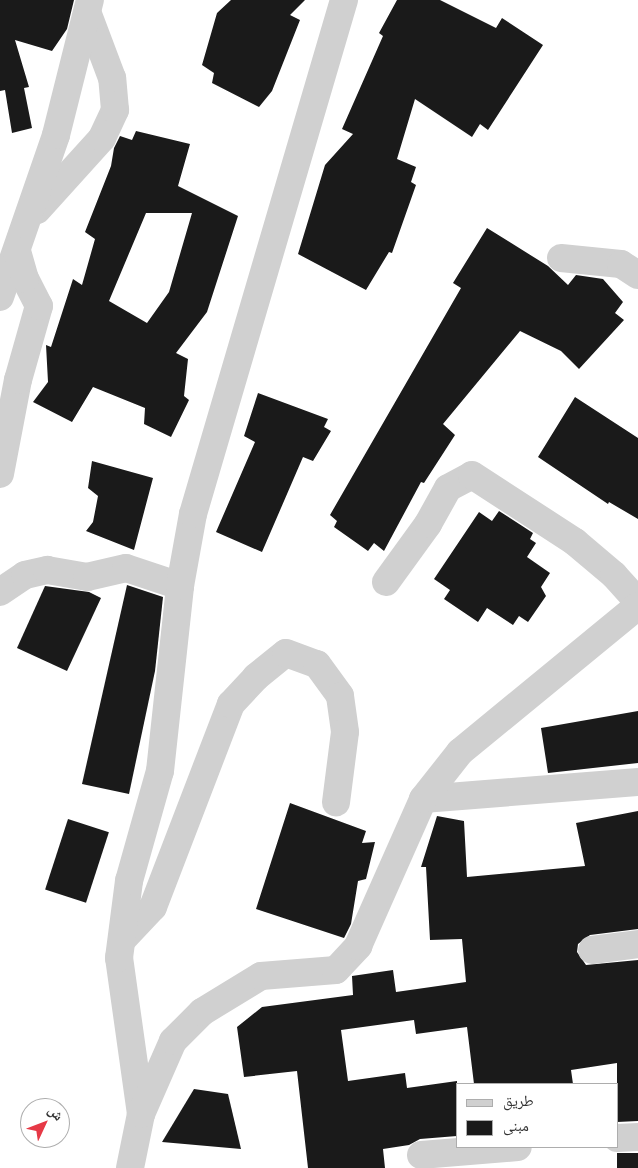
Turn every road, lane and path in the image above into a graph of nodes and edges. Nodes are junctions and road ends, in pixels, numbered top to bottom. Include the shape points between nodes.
1 (344, 0) edge
2 (89, 7) edge
3 (30, 216) junction
4 (17, 251) junction
5 (561, 258) dead end
6 (638, 276) edge
7 (0, 297) edge
8 (0, 474) edge
9 (386, 582) dead end
10 (180, 586) junction
11 (0, 592) edge
12 (638, 602) edge
13 (638, 606) edge
14 (638, 782) edge
15 (423, 799) junction
16 (336, 802) dead end
17 (122, 940) junction
18 (638, 944) edge
19 (592, 950) dead end
20 (141, 1114) junction
21 (638, 1137) edge
22 (618, 1138) edge
23 (506, 1148) edge
24 (421, 1155) dead end
25 (130, 1168) edge

1 - 10 street via 193,514
2 - 3 street
2 - 3 street via 112,78 115,110 102,138
3 - 4 street
4 - 7 street
4 - 8 street via 25,279 39,306 18,380
5 - 6 street via 621,264
9 - 12 street via 428,524 448,488 472,476 575,542 614,575
10 - 11 street via 126,568 87,577 47,570 25,575
10 - 17 street via 160,771 129,881
13 - 15 street via 460,752
14 - 15 street
15 - 20 street via 358,946 336,970 261,976 202,1012 173,1041
16 - 17 street via 345,732 340,696 317,664 286,653 256,677 231,704 153,907
17 - 20 street via 119,958
18 - 19 street
20 - 25 street
21 - 22 street
23 - 24 street

